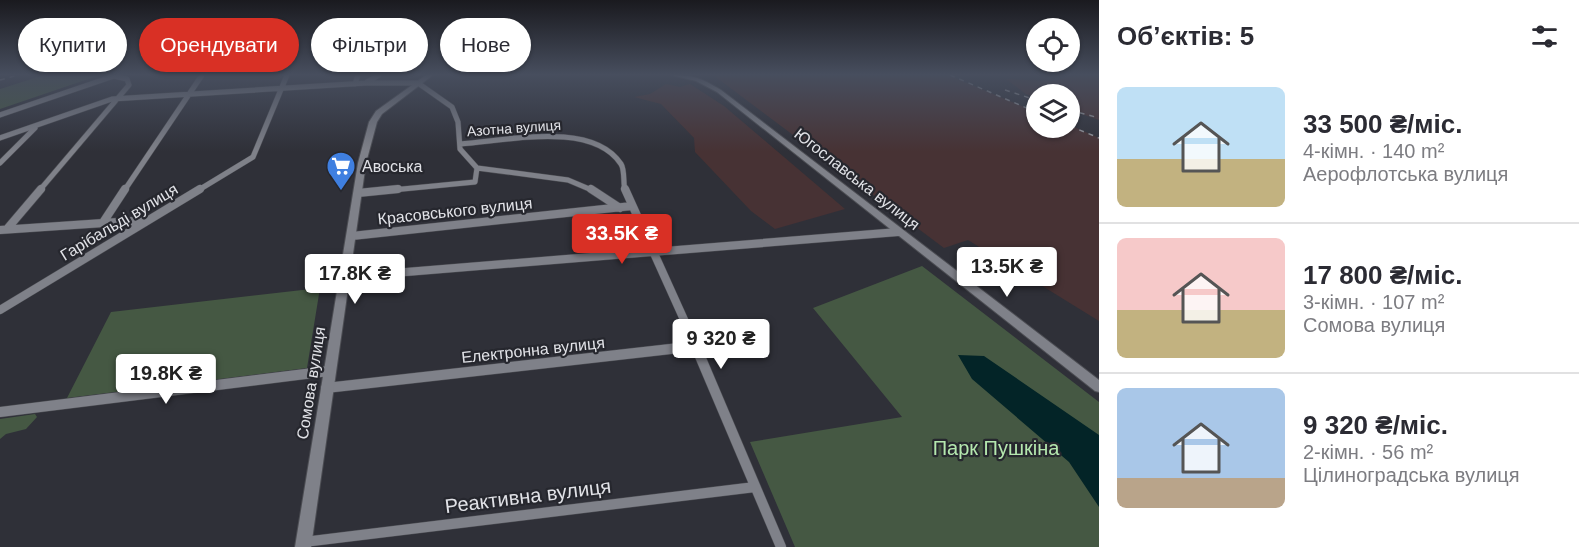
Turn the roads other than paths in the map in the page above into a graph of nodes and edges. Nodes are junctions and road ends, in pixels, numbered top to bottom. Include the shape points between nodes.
1 (44, 101) edge
2 (106, 101) edge
3 (117, 101) edge
4 (184, 101) edge
5 (276, 101) edge
6 (395, 101) edge
7 (442, 101) edge
8 (731, 101) edge
9 (0, 115) edge
10 (38, 125) junction
11 (0, 138) edge
12 (460, 144) junction
13 (0, 163) edge
14 (477, 168) junction
15 (358, 193) junction
16 (632, 206) junction
17 (620, 208) junction
18 (150, 220) junction
19 (104, 221) junction
20 (3, 230) edge
21 (898, 232) junction
22 (352, 236) junction
23 (652, 250) junction
24 (345, 277) junction
25 (0, 310) edge
26 (741, 337) dead end
27 (697, 346) junction
28 (328, 371) junction
29 (1099, 387) edge
30 (326, 388) junction
31 (0, 412) edge
32 (755, 487) junction
33 (304, 544) edge
34 (782, 547) edge

1 - 9 street
2 - 10 street
3 - 20 street
4 - 19 street
5 - 18 street, Гарібальді вулиця via 253,157
6 - 15 main road, Сомова вулиця via 373,122
7 - 12 street, Азотна вулиця via 452,106
8 - 21 main road, Югославська вулиця
10 - 11 street
10 - 13 street
12 - 14 street, Азотна вулиця
12 - 16 street, Азотна вулиця via 576,136 609,149 623,166 621,176
14 - 15 street via 475,182
14 - 17 street via 568,180
15 - 22 main road, Сомова вулиця
16 - 17 street, Красовського вулиця
16 - 23 street, Азотна вулиця
17 - 22 street, Красовського вулиця
18 - 19 street
18 - 25 street, Гарібальді вулиця
19 - 20 street
21 - 23 street
21 - 29 main road, Югославська вулиця
22 - 24 main road, Сомова вулиця
23 - 24 street
23 - 27 street, Азотна вулиця
24 - 28 main road, Сомова вулиця
26 - 27 street, Електронна вулиця via 706,341
27 - 30 street, Електронна вулиця
27 - 32 street, Азотна вулиця
28 - 30 main road, Сомова вулиця
28 - 31 street
30 - 33 main road, Сомова вулиця
32 - 33 street, Реактивна вулиця
32 - 34 street, Азотна вулиця

